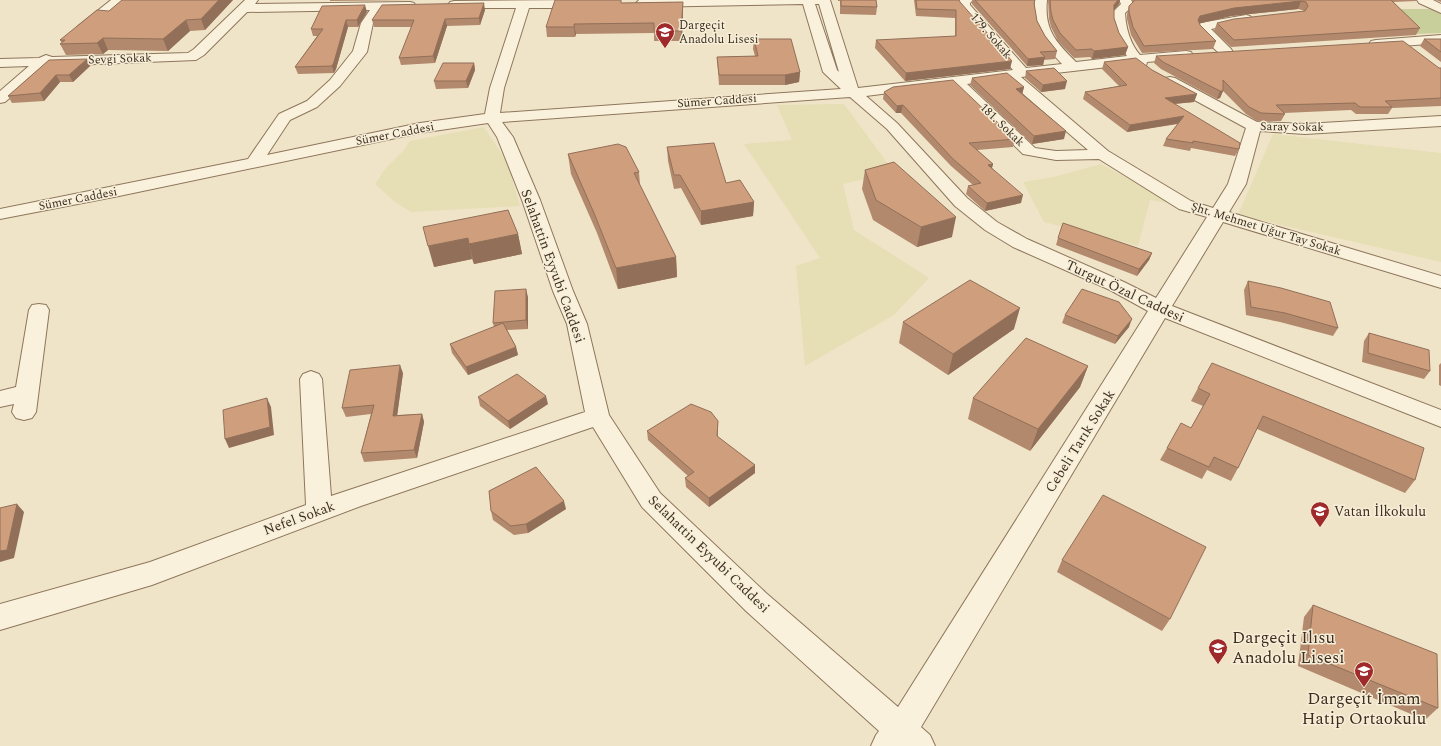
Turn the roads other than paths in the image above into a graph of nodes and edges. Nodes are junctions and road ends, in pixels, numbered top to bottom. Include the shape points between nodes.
1 (119, 0) edge
2 (808, 0) edge
3 (824, 0) edge
4 (968, 0) edge
5 (1041, 0) edge
6 (1125, 0) edge
7 (1423, 0) edge
8 (524, 2) edge
9 (626, 3) edge
10 (248, 4) edge
11 (595, 4) edge
12 (379, 6) junction
13 (424, 6) edge
14 (440, 6) edge
15 (1441, 9) edge
16 (1257, 18) edge
17 (72, 38) edge
18 (1441, 39) edge
19 (1404, 42) junction
20 (1360, 45) edge
21 (60, 48) edge
22 (1242, 51) edge
23 (1226, 52) junction
24 (1416, 52) edge
25 (1137, 59) junction
26 (42, 62) junction
27 (0, 63) edge
28 (1073, 67) junction
29 (1016, 74) junction
30 (956, 81) junction
31 (853, 93) junction
32 (0, 99) edge
33 (492, 118) junction
34 (1438, 125) edge
35 (1254, 126) junction
36 (1102, 154) junction
37 (254, 162) junction
38 (0, 214) edge
39 (1218, 215) junction
40 (1441, 282) edge
41 (1161, 309) junction
42 (39, 310) dead end
43 (311, 379) dead end
44 (0, 399) edge
45 (598, 416) junction
46 (1441, 419) edge
47 (319, 511) junction
48 (0, 617) edge
49 (894, 738) edge
50 (919, 746) edge

1 - 17 street
2 - 3 street
2 - 9 street
2 - 31 street, Turgut Özal Caddesi via 830,72
3 - 31 street
4 - 29 street, 179. Sokak via 963,2 964,6
5 - 28 street via 1041,26
6 - 25 street, Saray Sokak via 1128,5 1119,12 1119,25 1123,40
7 - 15 street
8 - 11 street
8 - 14 street
8 - 33 street via 497,88
10 - 12 street
10 - 26 street, Sevgi Sokak via 191,57
12 - 13 street
12 - 37 street via 367,23 360,52 335,83 312,104 284,117
16 - 23 street via 1203,28
18 - 19 street
19 - 20 street
19 - 24 street
21 - 26 street
22 - 23 street, Sümer Caddesi
23 - 25 street, Sümer Caddesi
25 - 28 street, Sümer Caddesi
25 - 35 street, Saray Sokak via 1155,73
26 - 27 street, Sevgi Sokak
26 - 32 street
28 - 29 street, Sümer Caddesi
29 - 30 street, Sümer Caddesi
29 - 36 street, Şht. Mehmet Uğur Tay Sokak
30 - 31 street, Sümer Caddesi
30 - 36 street, 181. Sokak via 1029,151 1043,155 1074,157
31 - 33 street, Sümer Caddesi
31 - 41 street, Turgut Özal Caddesi via 892,126 961,202 991,226 1020,243 1117,286
33 - 37 street, Sümer Caddesi via 420,128
33 - 45 street, Selahattin Eyyubi Caddesi via 505,137 531,200 577,324
34 - 35 street, Saray Sokak via 1305,130
35 - 39 street, Cebeli Tarık Sokak via 1237,184
36 - 39 street, Şht. Mehmet Uğur Tay Sokak via 1185,204
37 - 38 street, Sümer Caddesi
39 - 40 street, Şht. Mehmet Uğur Tay Sokak
39 - 41 street, Cebeli Tarık Sokak
41 - 46 street, Turgut Özal Caddesi
41 - 49 street, Cebeli Tarık Sokak
42 - 44 street via 26,402
43 - 47 street
45 - 47 street, Nefel Sokak
45 - 49 street, Selahattin Eyyubi Caddesi via 651,500
47 - 48 street, Nefel Sokak via 152,573
49 - 50 street, Selahattin Eyyubi Caddesi

